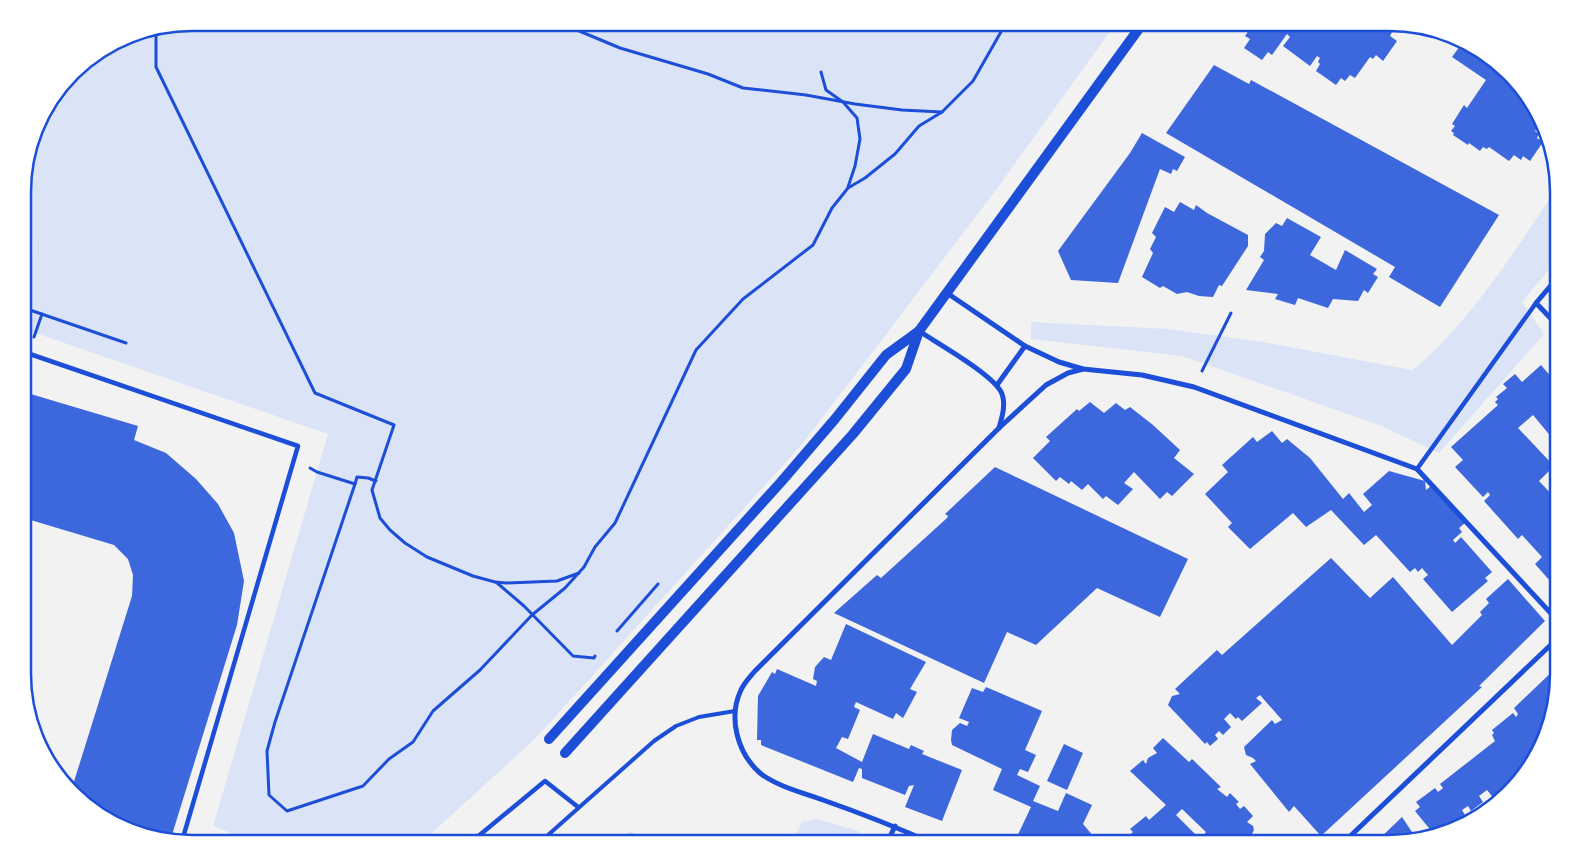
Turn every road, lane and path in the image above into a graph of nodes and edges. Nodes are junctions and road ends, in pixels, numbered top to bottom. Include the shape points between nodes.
1 (1001, 31) edge
2 (1136, 31) edge
3 (582, 32) edge
4 (156, 35) edge
5 (821, 72) dead end
6 (843, 102) junction
7 (942, 112) junction
8 (848, 188) junction
9 (1549, 287) edge
10 (946, 293) junction
11 (1536, 303) junction
12 (31, 310) edge
13 (1231, 313) dead end
14 (42, 314) junction
15 (1549, 317) edge
16 (919, 331) junction
17 (31, 341) edge
18 (126, 343) dead end
19 (1024, 346) junction
20 (31, 355) edge
21 (1083, 369) junction
22 (997, 385) junction
23 (1194, 387) junction
24 (999, 428) junction
25 (296, 450) junction
26 (1417, 469) junction
27 (376, 481) junction
28 (355, 484) junction
29 (579, 572) junction
30 (495, 582) junction
31 (658, 584) dead end
32 (1549, 611) edge
33 (532, 614) junction
34 (614, 634) dead end
35 (1549, 647) edge
36 (598, 652) dead end
37 (735, 711) junction
38 (549, 739) dead end
39 (565, 753) dead end
40 (578, 807) junction
41 (894, 826) junction
42 (184, 834) edge
43 (891, 834) edge
44 (913, 834) edge
45 (1352, 834) edge
46 (480, 835) edge
47 (548, 835) edge

1 - 7 path via 973,81
2 - 10 main road
3 - 6 path via 620,48 743,88
4 - 27 path via 156,67 315,393 394,425
5 - 6 path via 826,90
6 - 7 path
6 - 8 path via 857,118 860,139
7 - 8 path via 919,126 894,154 866,178
8 - 29 path via 832,208 814,245 743,299 696,350 615,523
9 - 11 street
10 - 16 main road
10 - 19 street
11 - 15 street
11 - 26 street
12 - 14 path
13 - 23 path
14 - 17 path
14 - 18 path
16 - 22 street
16 - 38 main road via 886,355 781,482
16 - 39 main road via 906,369 853,434
19 - 21 street
19 - 22 street
20 - 25 street via 298,446
21 - 23 street via 1142,375
21 - 24 street via 1046,385
22 - 24 street via 1004,403
23 - 26 street
24 - 37 street via 754,671 741,690
25 - 28 path via 314,456 310,469
25 - 42 street
26 - 32 street
27 - 28 path via 357,477
27 - 30 path via 372,490 380,518 405,543 427,557
28 - 33 path via 267,751 269,794 288,811 364,786 390,759 413,742 433,711 480,670
29 - 30 path via 557,581
29 - 33 path via 565,588
30 - 33 path
31 - 34 path
33 - 36 path via 573,656 594,658
35 - 45 street
37 - 40 lane via 699,716 676,726
37 - 41 street via 736,734 745,755 760,773 781,784
40 - 46 street via 545,781
40 - 47 lane
41 - 43 street
41 - 44 street

